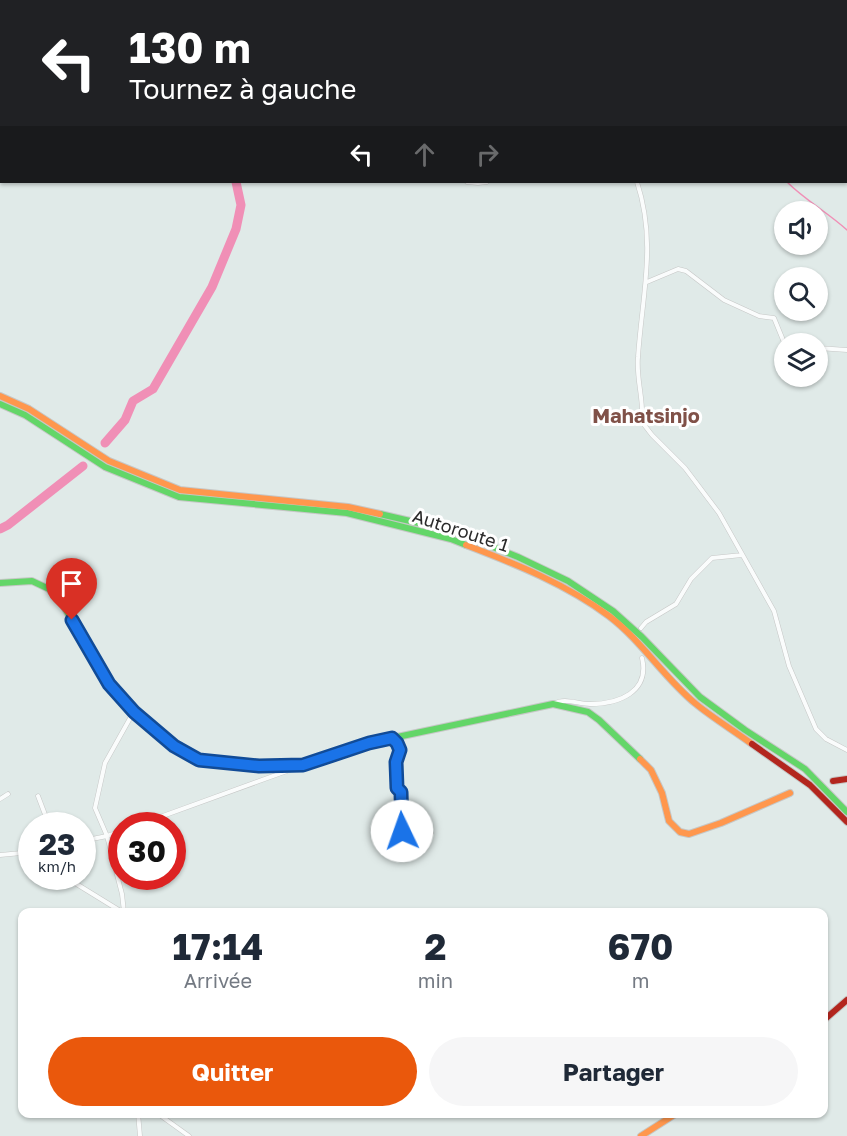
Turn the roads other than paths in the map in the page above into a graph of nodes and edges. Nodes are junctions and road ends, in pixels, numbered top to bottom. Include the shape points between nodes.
1 (637, 183) edge
2 (646, 282) junction
3 (780, 333) edge
4 (828, 349) edge
5 (847, 350) edge
6 (0, 396) edge
7 (0, 404) edge
8 (742, 555) junction
9 (0, 583) edge
10 (641, 628) dead end
11 (642, 658) dead end
12 (553, 704) junction
13 (134, 712) junction
14 (392, 738) junction
15 (847, 750) edge
16 (303, 765) junction
17 (847, 779) edge
18 (833, 781) dead end
19 (790, 793) dead end
20 (8, 794) dead end
21 (38, 796) dead end
22 (0, 799) edge
23 (44, 812) edge
24 (174, 812) edge
25 (847, 812) edge
26 (847, 822) edge
27 (431, 833) dead end
28 (106, 836) junction
29 (96, 838) edge
30 (18, 853) edge
31 (0, 855) edge
32 (86, 890) edge
33 (116, 908) edge
34 (123, 908) edge
35 (847, 1000) edge
36 (828, 1017) edge
37 (138, 1118) edge
38 (164, 1118) edge
39 (669, 1118) edge
40 (140, 1136) edge
41 (189, 1136) edge
42 (641, 1136) edge

1 - 2 street via 648,239
2 - 3 street via 678,269 686,271 724,300 759,316 774,318
2 - 8 street via 637,359 642,422 692,476 719,513
4 - 5 street
6 - 25 main road, Autoroute 1 via 28,409 109,461 180,490 348,507 453,531 568,581 613,611 700,697 805,769
7 - 26 main road, Autoroute 1 via 25,415 105,467 179,497 347,513 451,539 561,585 609,616 695,703 810,785
8 - 10 street via 712,558 691,579 676,604
8 - 15 street via 774,611 789,666 816,729
9 - 13 main road via 32,581 48,589 63,605 109,684
11 - 12 street via 644,676 633,692 605,702 562,700
12 - 14 main road
12 - 19 main road via 588,712 651,770 669,821 680,832 689,834
13 - 16 main road via 174,746 199,760 259,766
13 - 28 street via 105,763 100,785 95,808
14 - 16 main road
14 - 27 street via 400,750 396,762 402,831 411,846
16 - 24 street
17 - 18 main road
20 - 22 street
21 - 23 street
28 - 29 street
28 - 34 street
30 - 31 street
32 - 33 street
35 - 36 main road
37 - 40 street
38 - 41 street
39 - 42 main road

